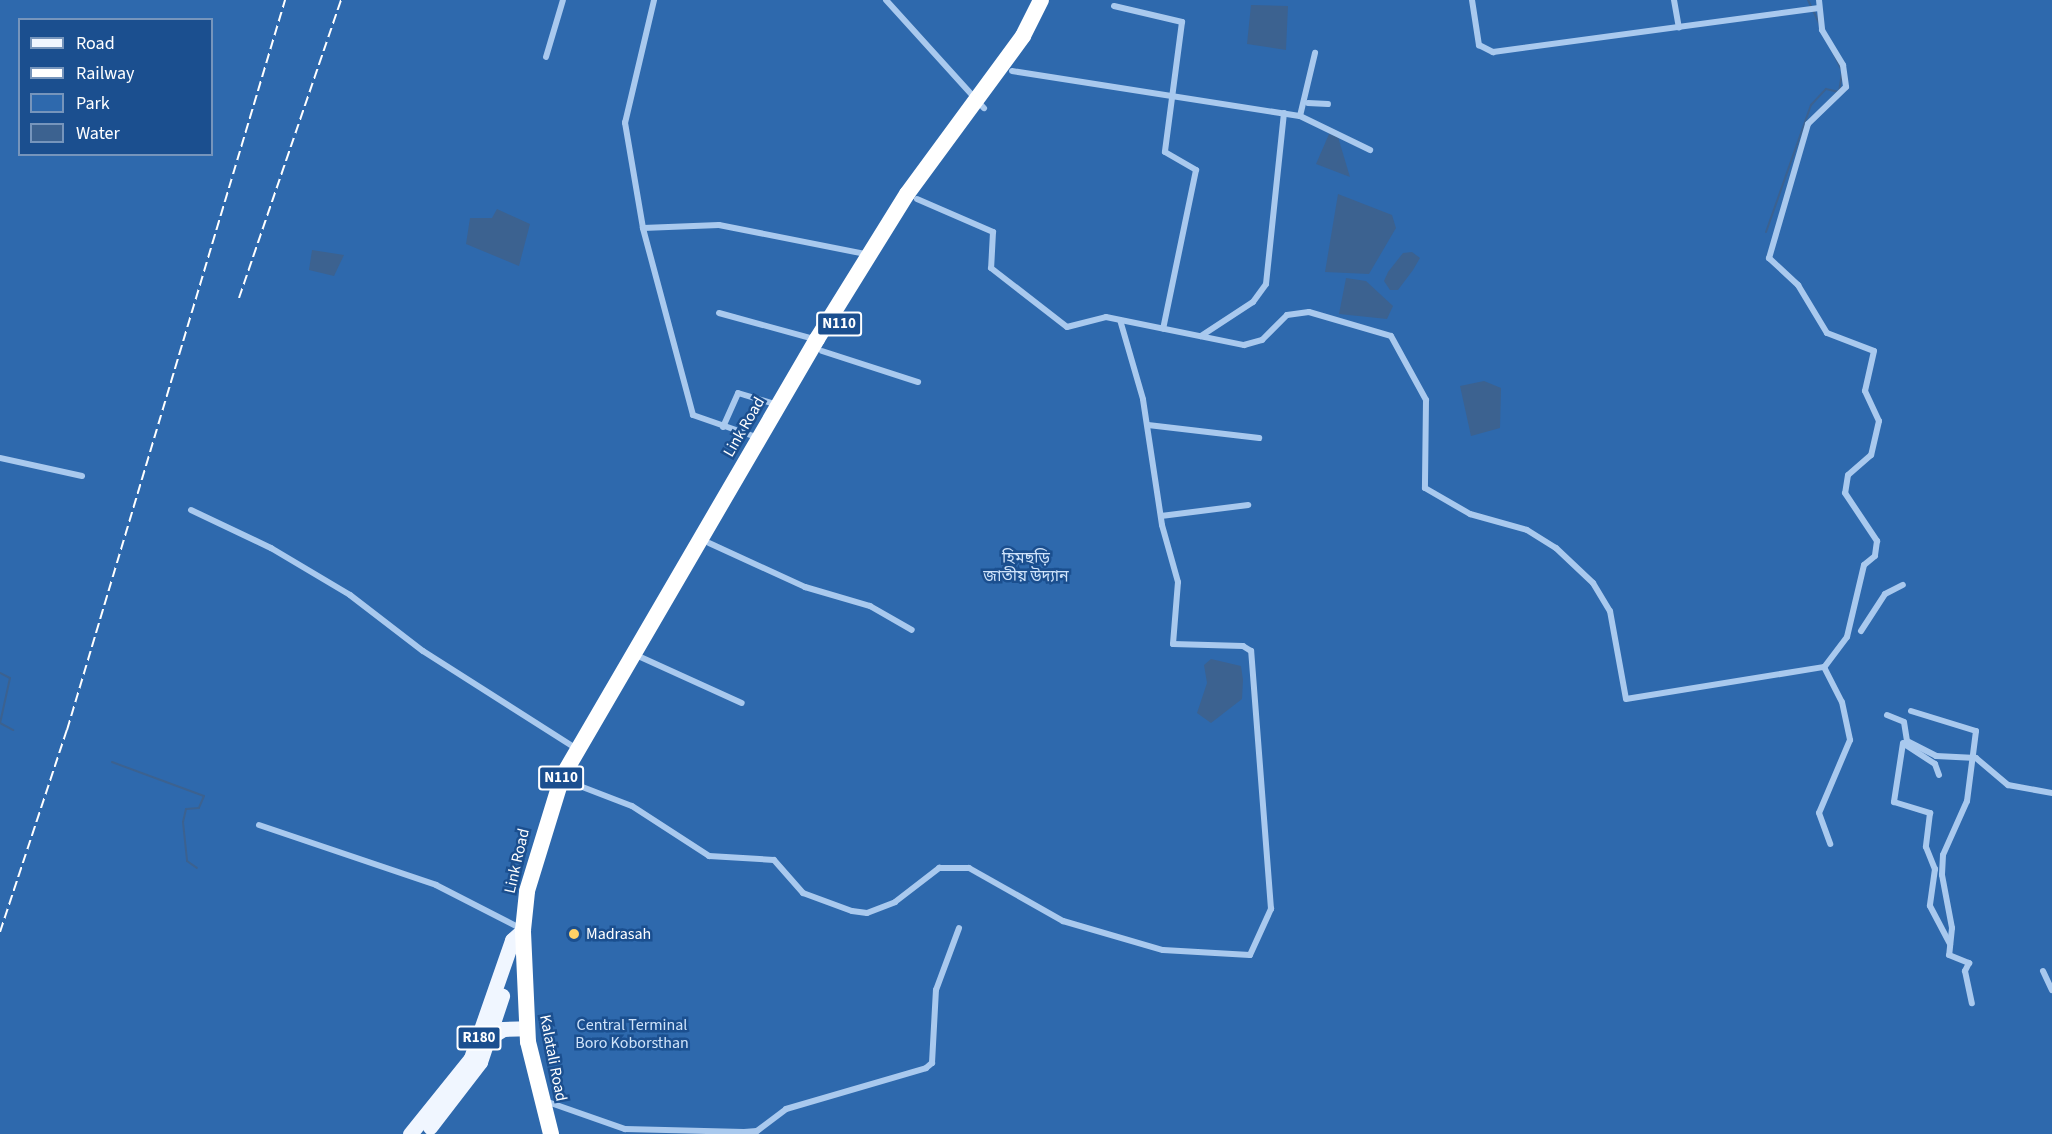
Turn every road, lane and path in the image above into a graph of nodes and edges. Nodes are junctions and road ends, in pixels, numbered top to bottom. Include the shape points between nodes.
1 (563, 0) edge
2 (654, 0) edge
3 (886, 0) edge
4 (1041, 0) edge
5 (1051, 0) edge
6 (1472, 0) edge
7 (1674, 0) edge
8 (1819, 0) edge
9 (1114, 6) dead end
10 (1817, 8) junction
11 (1679, 28) junction
12 (1315, 53) dead end
13 (546, 57) dead end
14 (1012, 71) junction
15 (1171, 96) junction
16 (1308, 103) junction
17 (980, 104) junction
18 (1328, 104) dead end
19 (1284, 113) junction
20 (1300, 116) junction
21 (1370, 150) dead end
22 (917, 199) junction
23 (643, 228) junction
24 (870, 255) junction
25 (719, 313) dead end
26 (1120, 320) junction
27 (1163, 329) junction
28 (1201, 337) junction
29 (819, 345) junction
30 (918, 382) dead end
31 (778, 405) junction
32 (1148, 425) junction
33 (723, 427) junction
34 (760, 438) junction
35 (1259, 438) dead end
36 (0, 458) edge
37 (82, 476) dead end
38 (1248, 505) dead end
39 (191, 510) dead end
40 (1161, 516) junction
41 (709, 543) junction
42 (1903, 585) dead end
43 (912, 630) dead end
44 (1861, 631) dead end
45 (639, 656) junction
46 (1824, 668) junction
47 (742, 704) dead end
48 (1911, 711) dead end
49 (1887, 715) dead end
50 (578, 749) junction
51 (1976, 758) junction
52 (1939, 775) dead end
53 (572, 783) junction
54 (2052, 793) edge
55 (259, 825) dead end
56 (1830, 844) dead end
57 (524, 923) junction
58 (959, 928) dead end
59 (1950, 945) junction
60 (2043, 971) dead end
61 (2052, 990) edge
62 (1972, 1003) dead end
63 (527, 1028) junction
64 (492, 1036) junction
65 (542, 1100) junction
66 (725, 1132) edge
67 (410, 1134) edge
68 (424, 1134) edge
69 (551, 1134) edge

1 - 13 street
2 - 23 street via 625,123
3 - 17 street
4 - 17 highway, Link Road / N110
5 - 14 highway, Link Road / N110
6 - 11 street via 1479,45 1493,52
7 - 11 street
8 - 10 street
9 - 15 street via 1182,22
10 - 11 street
10 - 46 street via 1822,30 1843,65 1846,87 1808,124 1768,258 1798,285 1827,333 1874,351 1865,391 1879,421 1871,455 1848,475 1845,494 1877,541 1875,556 1864,565 1846,638
12 - 16 street
14 - 15 street
14 - 17 highway, Link Road / N110
15 - 19 street
15 - 27 street via 1165,152 1196,170
16 - 18 street
16 - 20 street
17 - 22 highway, Link Road / N110
17 - 24 highway, Link Road / N110 via 907,194
19 - 20 street
19 - 28 street via 1266,284 1253,302
20 - 21 street
22 - 26 street via 993,232 991,268 1060,323 1074,326 1100,316
22 - 29 highway, Link Road / N110
23 - 24 street via 719,225
23 - 33 street via 691,410 696,418
24 - 29 highway, Link Road / N110
25 - 29 street
26 - 27 street
26 - 32 street
27 - 28 street
28 - 46 street via 1254,344 1295,312 1391,336 1426,400 1425,489 1470,514 1527,530 1556,548 1593,583 1610,611 1626,699
29 - 30 street
29 - 31 highway, Link Road / N110
29 - 41 highway, Link Road / N110
31 - 33 street via 738,393
31 - 34 highway, Link Road / N110
32 - 35 street
32 - 40 street
33 - 34 street
34 - 45 highway, Link Road / N110
36 - 37 street
38 - 40 street
39 - 50 street via 271,548 350,595 423,651
40 - 53 street via 1178,582 1174,647 1243,645 1251,651 1271,909 1250,955 1164,950 1063,921 969,868 939,868 895,902 867,913 852,911 803,893 774,860 709,856 632,806
41 - 43 street via 805,587 870,606
41 - 45 highway, Link Road / N110
42 - 44 street via 1885,594
45 - 47 street
45 - 50 highway, Link Road / N110
45 - 53 highway, Link Road / N110
46 - 56 street via 1842,702 1850,740 1819,813
48 - 51 street via 1966,724 1976,731
49 - 51 street via 1904,722 1907,741 1936,756
50 - 57 highway, Link Road / N110 via 542,832
51 - 54 street via 2008,786
51 - 59 street via 1961,821 1943,855
52 - 59 street via 1935,764 1904,743 1894,802 1930,813 1926,848 1935,869 1930,906
53 - 57 highway, Link Road / N110
55 - 57 street via 436,885
57 - 63 highway, Kalatali Road / N110
57 - 64 main road, R180
57 - 67 main road, R180 via 512,940 471,1058
58 - 66 street via 936,990 932,1063 839,1097 786,1109 757,1131
59 - 62 street via 1949,955 1969,963 1965,971
60 - 61 street
63 - 64 main road, R180 via 503,1029
63 - 65 highway, Kalatali Road / N110
64 - 68 main road, R180 via 460,1092
65 - 66 street via 626,1129
65 - 69 highway, Kalatali Road / N110

